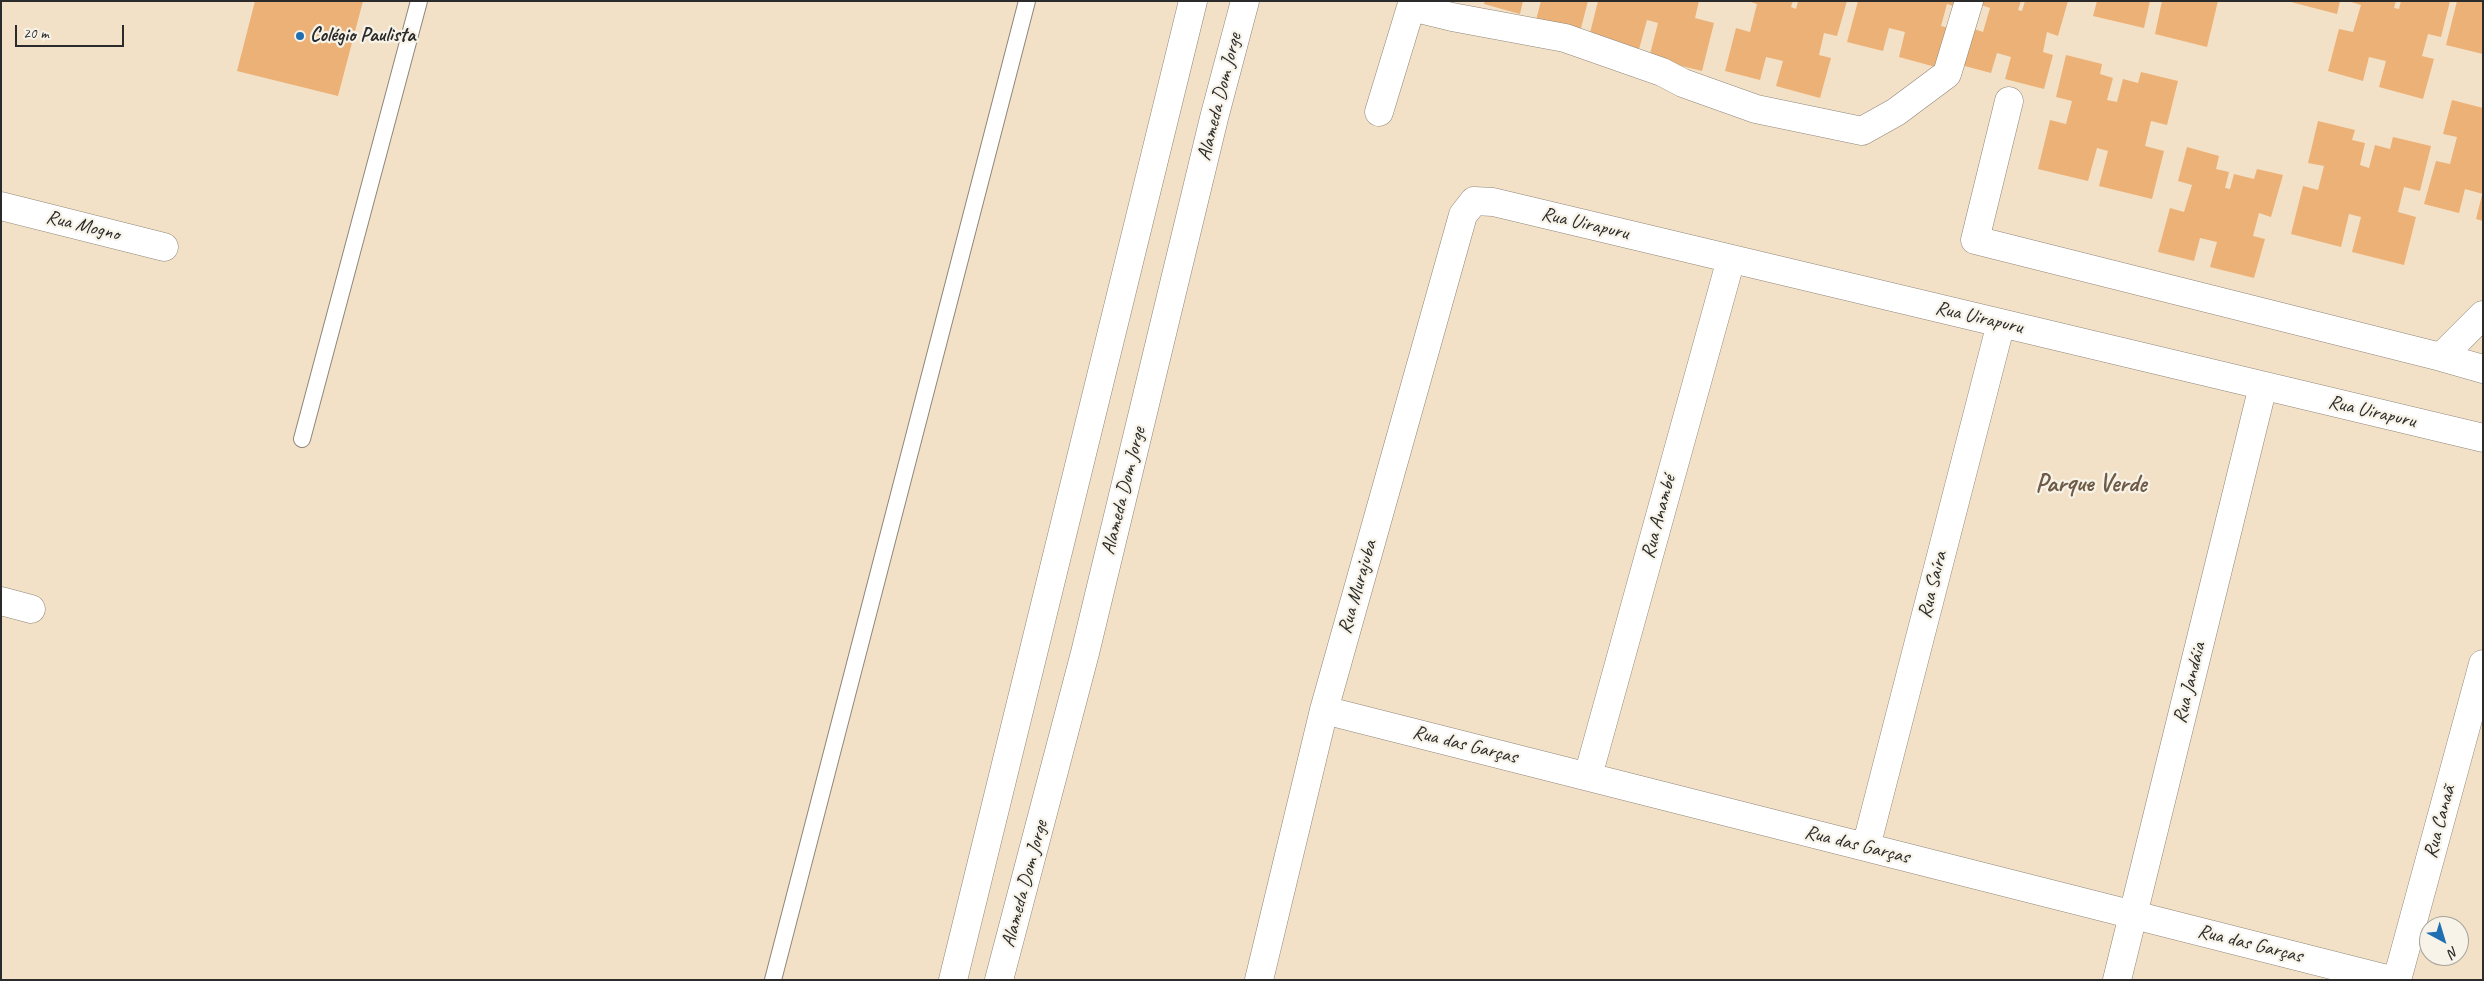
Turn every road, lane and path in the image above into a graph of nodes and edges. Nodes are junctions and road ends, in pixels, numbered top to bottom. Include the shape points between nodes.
1 (419, 1) edge
2 (1027, 1) edge
3 (1193, 1) edge
4 (1245, 1) edge
5 (1969, 1) edge
6 (1412, 4) edge
7 (2009, 101) dead end
8 (1379, 112) dead end
9 (1474, 200) joint
10 (1, 206) edge
11 (164, 247) dead end
12 (1731, 258) junction
13 (2483, 315) edge
14 (2001, 323) junction
15 (2441, 357) junction
16 (2483, 369) edge
17 (2263, 386) junction
18 (2483, 438) edge
19 (302, 439) dead end
20 (1, 601) edge
21 (31, 609) dead end
22 (2483, 664) edge
23 (1324, 710) junction
24 (1588, 776) junction
25 (1866, 847) junction
26 (2133, 914) junction
27 (1264, 978) edge
28 (773, 980) edge
29 (953, 980) edge
30 (1000, 980) edge
31 (2117, 980) edge
32 (2390, 980) edge
33 (2397, 980) edge

1 - 19 lane
2 - 28 lane
3 - 29 street
4 - 30 street, Alameda Dom Jorge via 1085,653
5 - 6 street via 1947,74 1896,112 1862,131 1756,109 1565,38 1452,17
6 - 8 street
7 - 15 street via 1975,240
9 - 12 street, Rua Uirapuru
9 - 23 street, Rua Murajuba via 1463,215
10 - 11 street, Rua Mogno
12 - 14 street, Rua Uirapuru
12 - 24 street, Rua Anambé
13 - 15 street
14 - 17 street, Rua Uirapuru
14 - 25 street, Rua Saíra
15 - 16 street
17 - 18 street, Rua Uirapuru
17 - 26 street, Rua Jandáia
20 - 21 street
22 - 33 street, Rua Canaã
23 - 24 street, Rua das Garças
23 - 27 street, Rua Murajuba
24 - 25 street, Rua das Garças
25 - 26 street, Rua das Garças
26 - 31 street, Rua Jandáia
26 - 32 street, Rua das Garças

